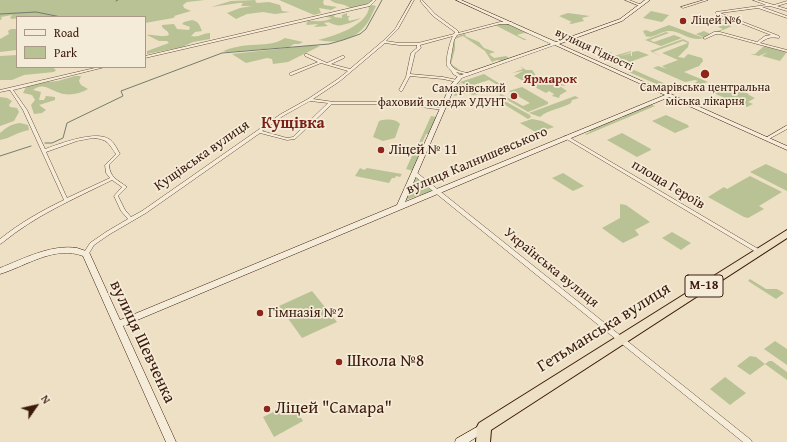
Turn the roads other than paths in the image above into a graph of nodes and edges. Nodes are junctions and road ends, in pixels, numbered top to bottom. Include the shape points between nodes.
1 (375, 0) edge
2 (413, 0) edge
3 (421, 0) edge
4 (427, 0) edge
5 (458, 0) edge
6 (626, 0) edge
7 (648, 0) edge
8 (707, 0) edge
9 (754, 0) edge
10 (787, 2) edge
11 (642, 5) junction
12 (772, 5) junction
13 (682, 7) dead end
14 (758, 7) junction
15 (787, 10) edge
16 (787, 17) edge
17 (511, 23) junction
18 (456, 35) junction
19 (705, 38) dead end
20 (384, 42) junction
21 (757, 43) junction
22 (418, 44) junction
23 (557, 44) junction
24 (787, 51) edge
25 (306, 55) dead end
26 (146, 57) edge
27 (343, 57) dead end
28 (321, 62) junction
29 (327, 64) junction
30 (100, 68) edge
31 (350, 70) junction
32 (454, 71) junction
33 (291, 74) dead end
34 (408, 74) junction
35 (468, 74) junction
36 (458, 79) junction
37 (11, 89) junction
38 (401, 90) dead end
39 (0, 91) edge
40 (669, 95) junction
41 (309, 100) junction
42 (331, 103) junction
43 (442, 109) junction
44 (787, 127) edge
45 (258, 131) junction
46 (566, 137) junction
47 (766, 139) junction
48 (787, 148) edge
49 (44, 151) junction
50 (414, 173) junction
51 (112, 179) junction
52 (436, 191) junction
53 (66, 200) junction
54 (400, 206) junction
55 (130, 220) junction
56 (787, 233) edge
57 (0, 242) edge
58 (758, 251) junction
59 (86, 254) junction
60 (0, 271) edge
61 (118, 324) junction
62 (621, 339) junction
63 (484, 426) junction
64 (171, 442) edge
65 (460, 442) edge
66 (483, 442) edge
67 (748, 442) edge

1 - 26 street via 369,5
2 - 20 street, Кущівська вулиця via 402,20
3 - 4 street
3 - 18 street via 438,19 455,30
5 - 17 street, вулиця Гідності
6 - 11 street
7 - 11 street
8 - 13 street
9 - 12 street
10 - 12 street
11 - 23 street via 616,22
12 - 14 street
12 - 15 street
14 - 16 street
14 - 21 street via 716,13 778,37 769,36
17 - 18 street
17 - 23 street, вулиця Гідності
18 - 22 street
18 - 32 street via 452,40 448,63
19 - 21 street via 720,33
20 - 22 street
20 - 31 street, Кущівська вулиця
21 - 24 street
22 - 34 street via 419,48 412,56
23 - 35 street
23 - 40 street, вулиця Гідності
25 - 28 street
27 - 29 street
28 - 29 street
28 - 33 street
29 - 31 street
30 - 37 street
31 - 41 street, Кущівська вулиця
32 - 35 street
32 - 36 street
34 - 36 street
34 - 38 street
35 - 36 street
36 - 43 street
37 - 39 street
37 - 49 street via 25,110
40 - 46 street, вулиця Калнишевського
40 - 47 street, вулиця Гідності
41 - 42 street
41 - 45 street, Кущівська вулиця
42 - 43 street via 400,103
42 - 45 street via 294,138 287,139
43 - 50 street
44 - 47 street
45 - 55 street, Кущівська вулиця via 180,188
46 - 52 street, вулиця Калнишевського
46 - 58 street, площа Героїв
47 - 48 street, вулиця Гідності
49 - 51 street via 89,138 105,139 118,154 107,164 107,171
49 - 53 street
50 - 52 street, Українська вулиця
50 - 54 street
51 - 53 street
51 - 55 street via 125,187 116,196 122,211
52 - 54 street, вулиця Калнишевського
52 - 62 street, Українська вулиця
53 - 57 street via 27,221
54 - 61 street, вулиця Калнишевського
55 - 59 street, Кущівська вулиця via 92,244
56 - 58 highway, Гетьманська вулиця / М-18
58 - 62 highway, Гетьманська вулиця / М-18
59 - 60 street via 76,250 57,251
59 - 61 street, вулиця Шевченка
61 - 64 street, вулиця Шевченка
62 - 63 highway, Гетьманська вулиця / М-18
62 - 67 street, Українська вулиця
63 - 65 street, Гетьманська вулиця
63 - 66 highway

